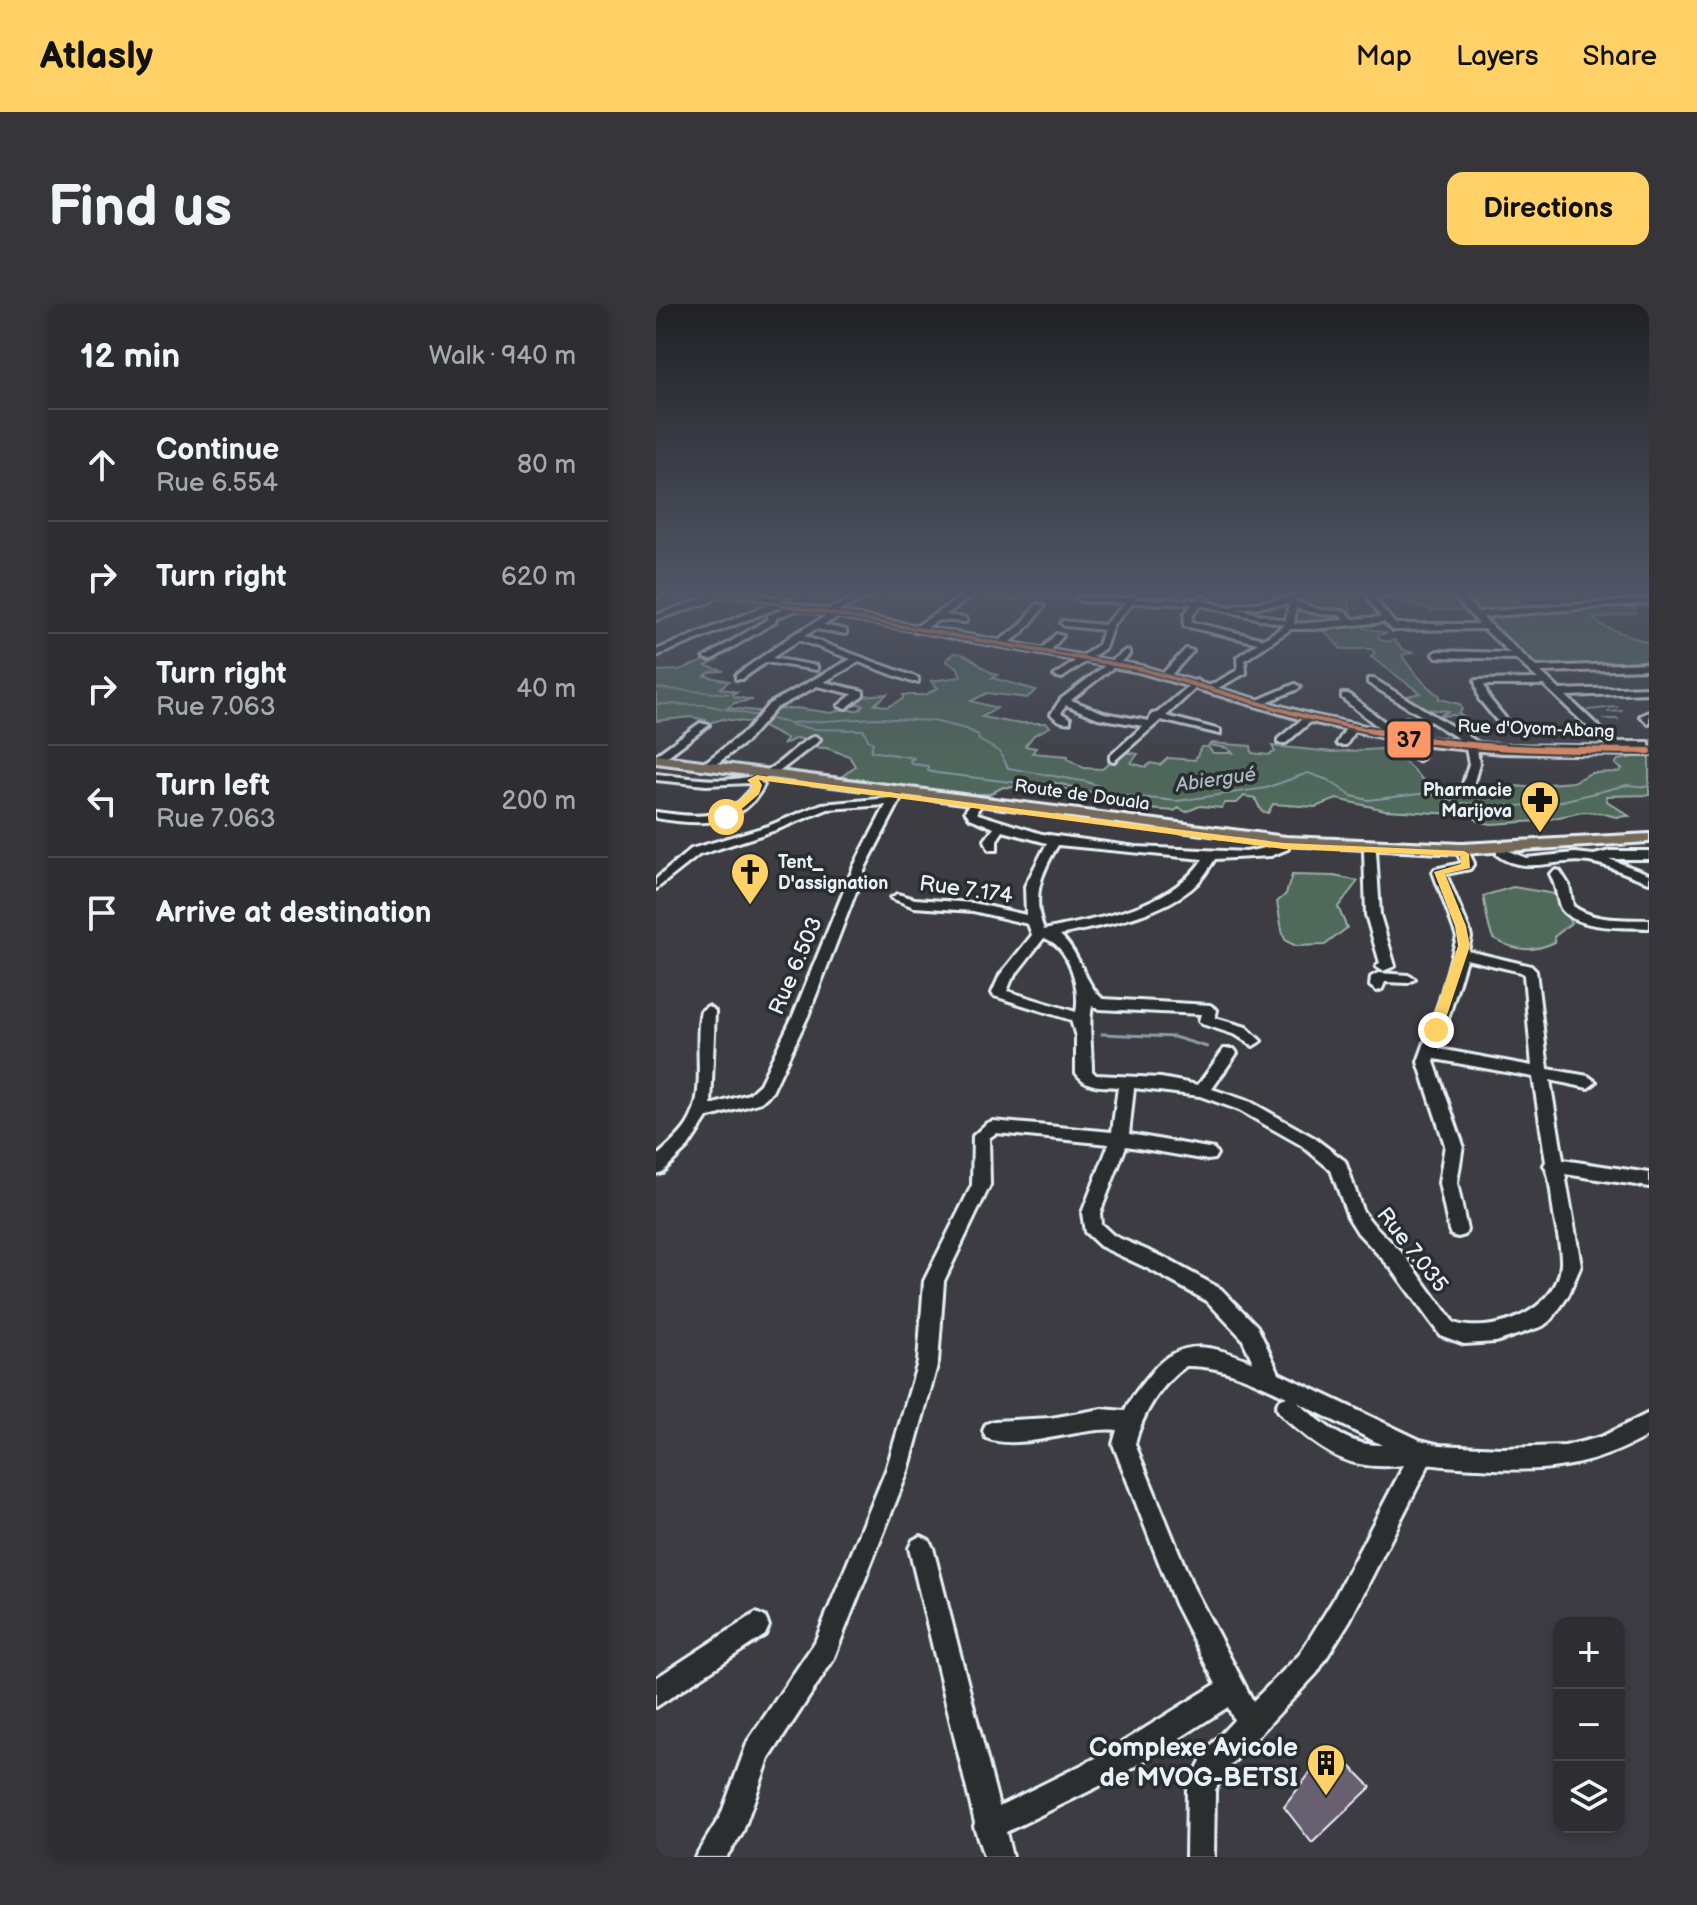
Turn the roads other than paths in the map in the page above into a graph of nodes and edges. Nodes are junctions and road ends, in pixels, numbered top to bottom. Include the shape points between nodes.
1 (757, 663) edge
2 (788, 663) edge
3 (852, 663) edge
4 (867, 663) edge
5 (1076, 663) edge
6 (1113, 663) edge
7 (1115, 663) edge
8 (1177, 663) edge
9 (1241, 663) edge
10 (1526, 663) edge
11 (1649, 666) edge
12 (814, 668) dead end
13 (1533, 670) junction
14 (834, 675) junction
15 (1166, 675) junction
16 (1059, 676) dead end
17 (739, 677) dead end
18 (796, 679) dead end
19 (915, 680) dead end
20 (1371, 681) dead end
21 (1547, 682) junction
22 (817, 683) junction
23 (1196, 683) junction
24 (1295, 687) dead end
25 (1212, 688) junction
26 (848, 689) junction
27 (1649, 690) edge
28 (1559, 693) junction
29 (835, 696) dead end
30 (1345, 696) dead end
31 (1064, 701) junction
32 (1375, 701) dead end
33 (1256, 703) junction
34 (1359, 705) junction
35 (843, 706) dead end
36 (1310, 718) junction
37 (1501, 719) dead end
38 (1066, 720) dead end
39 (1152, 720) junction
40 (1410, 720) dead end
41 (704, 725) dead end
42 (1351, 729) junction
43 (1216, 732) dead end
44 (1396, 737) junction
45 (815, 739) dead end
46 (1282, 741) dead end
47 (1417, 741) junction
48 (1342, 743) dead end
49 (1476, 748) junction
50 (1616, 748) junction
51 (1649, 748) edge
52 (1114, 758) dead end
53 (1418, 758) dead end
54 (656, 761) edge
55 (707, 766) junction
56 (656, 777) edge
57 (758, 777) junction
58 (1468, 787) dead end
59 (895, 798) junction
60 (975, 805) junction
61 (656, 815) edge
62 (1001, 826) junction
63 (1649, 840) edge
64 (1054, 841) junction
65 (1307, 845) junction
66 (1284, 846) junction
67 (993, 847) dead end
68 (1370, 851) junction
69 (1501, 852) junction
70 (1464, 854) junction
71 (1649, 855) edge
72 (1211, 856) junction
73 (1594, 860) junction
74 (1556, 874) dead end
75 (1649, 878) edge
76 (656, 885) edge
77 (897, 898) dead end
78 (1649, 924) edge
79 (1047, 932) junction
80 (1462, 954) junction
81 (1408, 979) dead end
82 (1086, 993) junction
83 (708, 1011) dead end
84 (1081, 1022) junction
85 (1253, 1041) dead end
86 (1229, 1053) dead end
87 (1433, 1053) junction
88 (1541, 1076) junction
89 (1588, 1082) dead end
90 (1127, 1083) junction
91 (1202, 1091) junction
92 (701, 1114) junction
93 (1120, 1139) junction
94 (1208, 1154) dead end
95 (1553, 1165) junction
96 (656, 1167) edge
97 (1649, 1180) edge
98 (1458, 1230) dead end
99 (1271, 1379) junction
100 (1287, 1407) dead end
101 (1128, 1422) junction
102 (1649, 1423) edge
103 (994, 1431) dead end
104 (1423, 1452) junction
105 (921, 1548) dead end
106 (756, 1626) dead end
107 (1233, 1689) junction
108 (656, 1694) edge
109 (1250, 1723) junction
110 (988, 1826) junction
111 (709, 1857) edge
112 (998, 1857) edge
113 (1200, 1857) edge

1 - 17 street
2 - 12 street
3 - 14 street
4 - 19 street
5 - 16 street
6 - 31 street
7 - 15 main road, Rue d'Oyom-Abang
8 - 15 street
9 - 25 street via 1243,671
10 - 13 street
11 - 13 street
13 - 21 street
14 - 18 street
14 - 22 street
15 - 23 main road, Rue d'Oyom-Abang
20 - 49 street
21 - 28 street
21 - 37 street via 1478,682
22 - 26 street
22 - 55 street via 772,706 751,733
23 - 25 main road, Rue d'Oyom-Abang
23 - 39 street
24 - 33 street
25 - 33 main road, Rue d'Oyom-Abang
26 - 29 street
26 - 35 street via 861,694
27 - 28 street
28 - 50 street
30 - 34 street
31 - 38 street via 1056,714
31 - 39 street via 1102,716
32 - 34 street
33 - 36 main road, Rue d'Oyom-Abang
34 - 44 street
36 - 42 main road, Rue d'Oyom-Abang
36 - 46 street
39 - 43 street
39 - 52 street
40 - 44 street
41 - 54 street
42 - 44 main road, Rue d'Oyom-Abang
42 - 48 street
44 - 47 main road, Rue d'Oyom-Abang
45 - 57 street via 785,764
47 - 49 main road, Rue d'Oyom-Abang
47 - 53 street
49 - 50 main road, Rue d'Oyom-Abang
49 - 58 street
50 - 51 main road, Rue d'Oyom-Abang
54 - 55 main road, Route de Douala
54 - 57 main road
55 - 57 main road, Route de Douala
56 - 57 street
57 - 59 main road
57 - 61 street via 755,792 718,820
57 - 65 main road, Route de Douala
59 - 60 main road
59 - 76 street via 826,806 688,856
59 - 92 street, Rue 6.503 via 766,1088 755,1098
60 - 62 street via 971,813
60 - 66 main road
62 - 64 street
62 - 67 street via 991,840
63 - 65 main road, Route de Douala via 1462,849
63 - 69 main road
64 - 72 street
64 - 79 street via 1030,885
65 - 66 main road
65 - 68 main road
66 - 72 street via 1255,857
68 - 70 main road
68 - 81 street via 1379,973
69 - 70 main road
69 - 73 street via 1510,859 1544,863 1576,857
70 - 80 street via 1466,866 1439,872 1464,936
71 - 73 street
72 - 79 street via 1193,882 1168,898
73 - 75 street
74 - 78 street via 1567,907 1577,915
77 - 79 street, Rue 7.174 via 973,907
79 - 82 street
79 - 84 street via 1005,978 999,993 1071,1013
80 - 87 street
80 - 88 street, Rue 7.035 via 1530,972
82 - 84 street
82 - 85 street via 1099,1004 1210,1010 1207,1021 1241,1031
83 - 92 street
84 - 90 street, Rue 7.035 via 1087,1078
86 - 91 street
87 - 88 street
87 - 98 street via 1426,1062 1454,1145 1448,1183
88 - 89 street
88 - 95 street, Rue 7.035
90 - 91 street, Rue 7.035
90 - 93 street
91 - 95 street, Rue 7.035 via 1276,1122 1339,1166 1365,1228 1399,1263 1447,1329 1464,1335 1496,1333 1536,1320 1561,1290 1571,1253
92 - 96 street
93 - 94 street
93 - 99 street via 1091,1213 1092,1227 1107,1241 1214,1295 1250,1332
93 - 111 street via 993,1127 981,1136 981,1185 934,1281 928,1362 897,1471 824,1651 758,1751 732,1824
95 - 97 street
99 - 101 street via 1209,1356 1186,1357 1167,1369
99 - 104 street
100 - 104 street via 1354,1454
101 - 103 street via 1101,1418
101 - 107 street via 1124,1444 1184,1595
102 - 104 street via 1573,1458 1513,1461
104 - 109 street via 1308,1664
105 - 110 street
106 - 108 street
107 - 109 street
107 - 110 street via 1112,1765
109 - 113 street via 1217,1759 1201,1788
110 - 112 street

